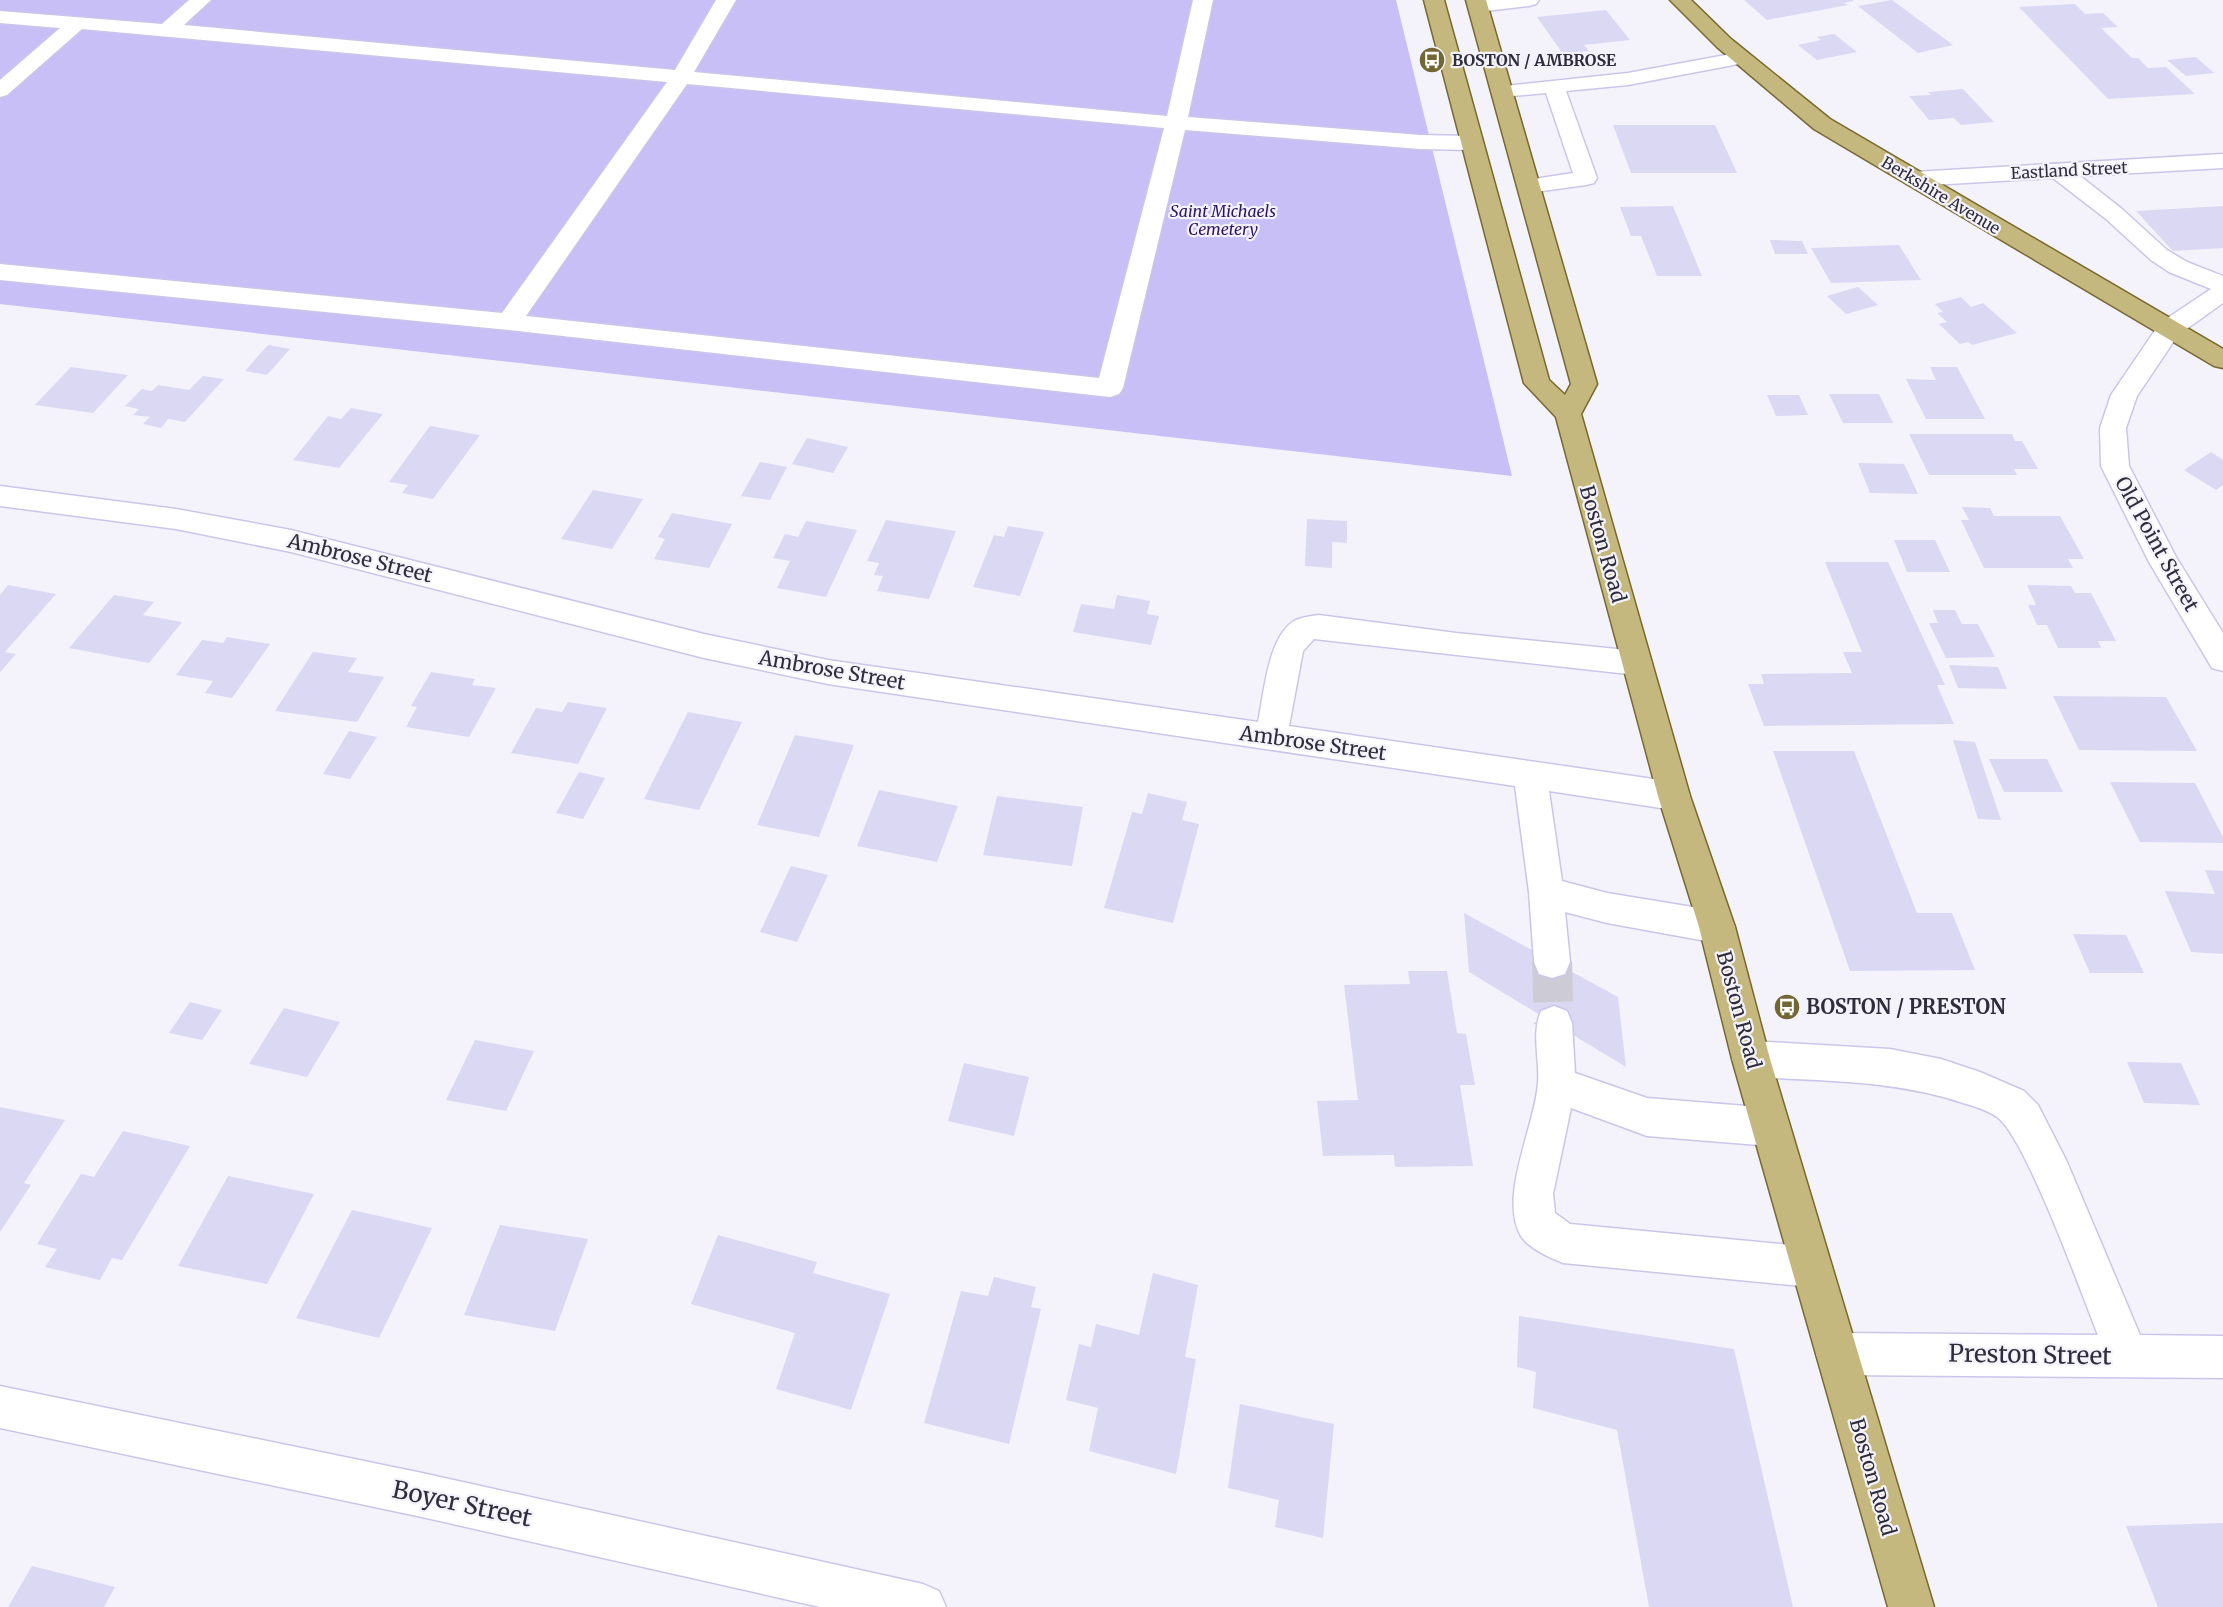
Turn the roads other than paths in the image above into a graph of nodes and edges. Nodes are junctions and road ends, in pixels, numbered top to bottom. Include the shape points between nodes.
1 (201, 0) edge
2 (726, 0) edge
3 (1203, 0) edge
4 (1434, 0) edge
5 (1680, 0) edge
6 (1519, 1) edge
7 (1477, 3) edge
8 (0, 17) edge
9 (77, 23) junction
10 (167, 30) junction
11 (1742, 58) junction
12 (681, 77) junction
13 (1554, 86) junction
14 (0, 91) edge
15 (1502, 91) junction
16 (1176, 123) junction
17 (1471, 143) junction
18 (2223, 160) edge
19 (2059, 171) junction
20 (1914, 179) junction
21 (1528, 186) junction
22 (0, 273) edge
23 (2223, 285) edge
24 (2223, 292) edge
25 (509, 322) junction
26 (2169, 329) junction
27 (2223, 360) edge
28 (1568, 414) junction
29 (0, 496) edge
30 (2223, 659) edge
31 (1636, 663) junction
32 (1271, 736) junction
33 (1530, 776) junction
34 (1674, 796) junction
35 (1546, 892) junction
36 (1717, 927) junction
37 (1552, 962) tunnel mouth
38 (1554, 1023) tunnel mouth
39 (1751, 1059) junction
40 (1557, 1084) junction
41 (1771, 1127) junction
42 (1812, 1267) junction
43 (1837, 1354) junction
44 (2128, 1356) junction
45 (2223, 1357) edge
46 (0, 1407) edge
47 (923, 1607) edge
48 (1911, 1607) edge

1 - 10 street
2 - 12 street
3 - 16 street
4 - 17 main road, Boston Road
5 - 11 main road, Berkshire Avenue
6 - 7 street
7 - 15 main road
8 - 9 street
9 - 10 street
9 - 14 street
10 - 12 street
11 - 13 street via 1628,79
11 - 20 main road, Berkshire Avenue via 1822,124
12 - 16 street
12 - 25 street
13 - 15 street
13 - 21 street via 1586,178
15 - 21 main road
16 - 17 street
16 - 25 street via 1110,388
17 - 28 main road, Boston Road via 1537,383
18 - 19 street, Eastland Street
19 - 20 street, Eastland Street
19 - 23 street via 2159,255
20 - 26 main road, Berkshire Avenue
21 - 28 main road via 1584,384
22 - 25 street
24 - 26 street
26 - 27 main road, Berkshire Avenue
26 - 30 street, Old Point Street via 2124,395 2113,428 2115,466 2164,562
28 - 31 main road, Boston Road
29 - 32 street, Ambrose Street via 176,519 291,541 704,645 828,672
31 - 32 street via 1319,627 1305,629 1289,647
31 - 34 main road, Boston Road
32 - 33 street, Ambrose Street
33 - 34 street, Ambrose Street
33 - 35 street
34 - 36 main road, Boston Road
35 - 36 street via 1607,909
35 - 37 street
36 - 39 main road, Boston Road
38 - 40 street
39 - 41 main road, Boston Road
39 - 44 street via 1890,1067 1941,1077 2010,1104 2024,1118 2053,1176
40 - 41 street via 1647,1117
40 - 42 street via 1533,1194 1536,1224 1563,1243
41 - 42 main road, Boston Road
42 - 43 main road, Boston Road
43 - 44 street, Preston Street
43 - 48 main road, Boston Road
44 - 45 street, Preston Street
46 - 47 street, Boyer Street

